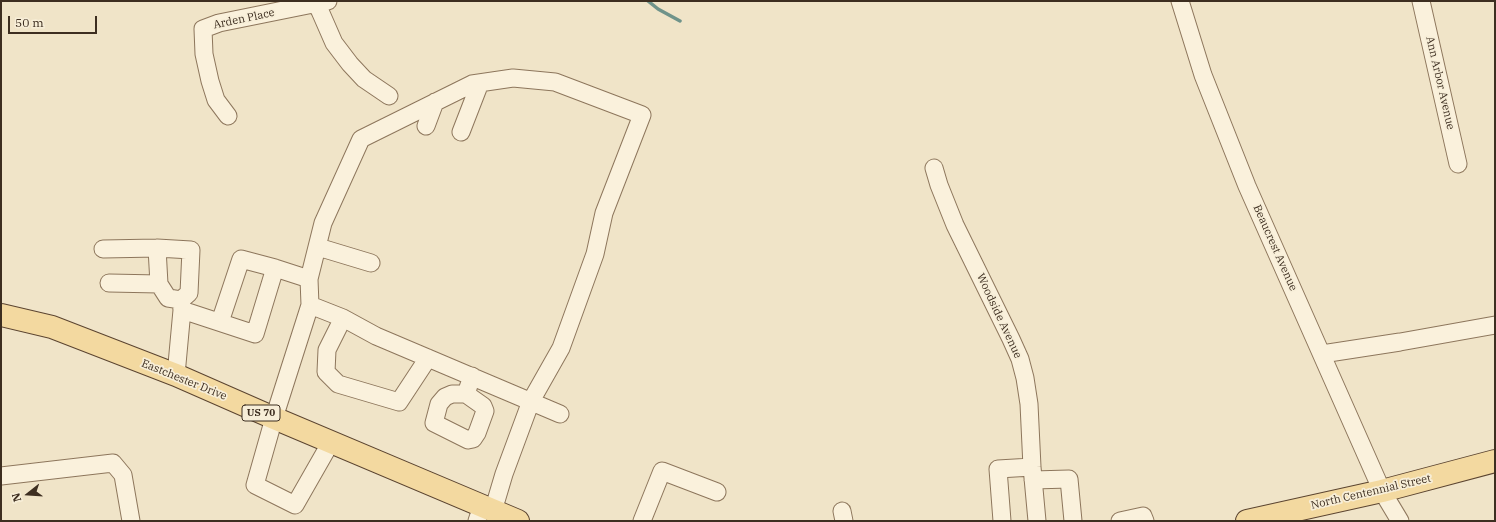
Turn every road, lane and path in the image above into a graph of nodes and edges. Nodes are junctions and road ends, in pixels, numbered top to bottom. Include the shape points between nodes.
1 (1180, 1) edge
2 (1421, 1) edge
3 (319, 2) edge
4 (480, 83) junction
5 (389, 96) dead end
6 (435, 102) junction
7 (228, 116) dead end
8 (426, 126) dead end
9 (461, 132) dead end
10 (1458, 164) dead end
11 (934, 168) dead end
12 (318, 247) junction
13 (157, 248) junction
14 (103, 249) dead end
15 (371, 263) dead end
16 (276, 268) junction
17 (309, 279) junction
18 (109, 282) dead end
19 (159, 284) junction
20 (181, 305) junction
21 (310, 305) junction
22 (1, 315) edge
23 (343, 318) junction
24 (220, 322) junction
25 (1495, 325) edge
26 (1322, 354) junction
27 (428, 358) junction
28 (176, 375) junction
29 (472, 376) junction
30 (466, 394) dead end
31 (531, 401) junction
32 (560, 414) dead end
33 (274, 418) junction
34 (331, 442) junction
35 (1495, 461) edge
36 (1033, 473) junction
37 (1, 476) edge
38 (1382, 491) junction
39 (717, 492) dead end
40 (484, 512) edge
41 (131, 521) edge
42 (518, 521) edge
43 (642, 521) edge
44 (1002, 521) edge
45 (1037, 521) edge
46 (1073, 521) edge
47 (1120, 521) edge
48 (1145, 521) edge
49 (1246, 521) edge
50 (1400, 521) edge

1 - 26 street, Beaucrest Avenue via 1203,75 1247,186
2 - 10 street, Ann Arbor Avenue
3 - 5 street via 320,11 334,43 364,79
3 - 7 street, Arden Place via 203,28 204,54 210,81 216,100
4 - 6 street via 472,84
4 - 9 street
4 - 31 street via 513,78 555,82 642,115 604,213 595,254 561,348
6 - 8 street
6 - 12 street via 361,139 323,223
11 - 36 street, Woodside Avenue via 955,225 1020,359 1029,404
12 - 15 street
12 - 17 street
13 - 14 street
13 - 19 street
13 - 20 street via 190,250 189,293
16 - 17 street
16 - 24 street via 240,259
16 - 24 street via 255,334
17 - 21 street
18 - 19 street
19 - 20 street via 168,298
20 - 24 street
20 - 28 street
21 - 23 street
21 - 33 street
22 - 28 main road, Eastchester Drive / US 70 via 52,328
23 - 27 street via 376,336
23 - 27 street via 326,350 326,372 338,384 399,402
25 - 26 street
26 - 38 street, Beaucrest Avenue
27 - 29 street
28 - 33 main road, Eastchester Drive / US 70
29 - 30 street
29 - 31 street
31 - 32 street
31 - 40 street via 504,474
33 - 34 main road, Eastchester Drive / US 70
33 - 34 street via 255,485 295,505
34 - 40 main road, Eastchester Drive / US 70
35 - 38 main road, North Centennial Street
36 - 44 street via 998,469
36 - 45 street, Woodside Avenue
36 - 46 street via 1069,479
37 - 41 street via 113,463 123,475
38 - 49 main road, North Centennial Street
38 - 50 street, Beaucrest Avenue
39 - 43 street via 662,471
40 - 42 main road, Eastchester Drive / US 70
47 - 48 street via 1143,516

